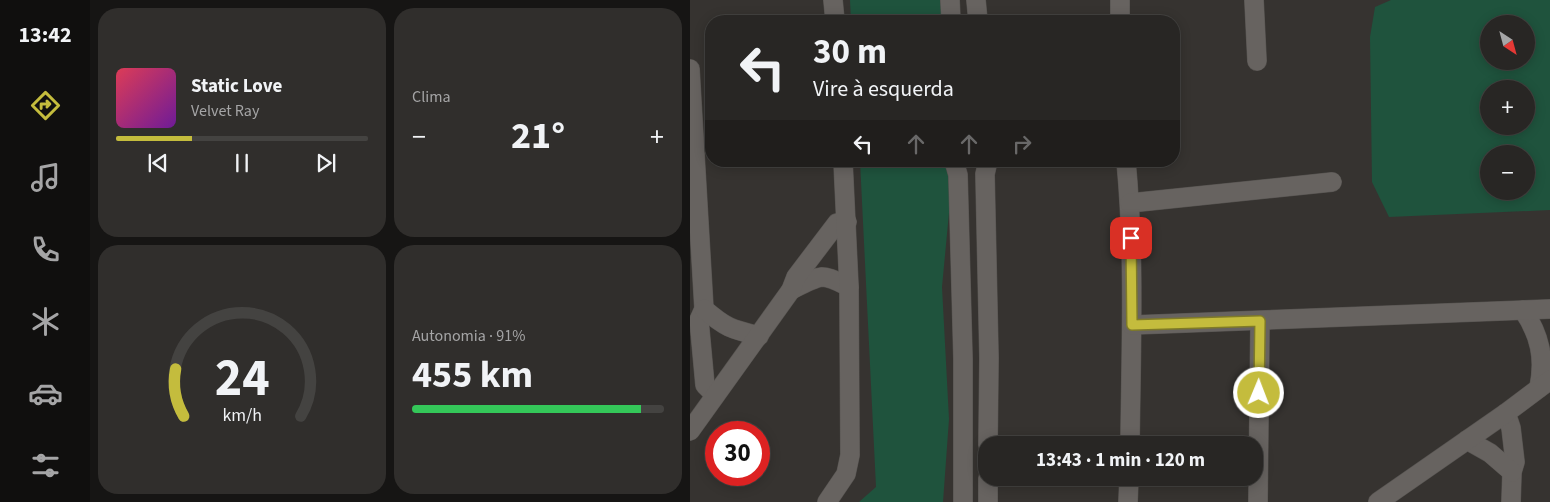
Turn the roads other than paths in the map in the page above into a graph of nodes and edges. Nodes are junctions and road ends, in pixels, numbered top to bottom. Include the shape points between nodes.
1 (833, 0) edge
2 (950, 0) edge
3 (976, 0) edge
4 (1120, 0) edge
5 (1254, 0) edge
6 (834, 15) edge
7 (951, 15) edge
8 (977, 15) edge
9 (1120, 15) edge
10 (1256, 60) dead end
11 (690, 69) edge
12 (843, 167) edge
13 (1127, 167) edge
14 (956, 168) edge
15 (986, 168) edge
16 (1332, 182) dead end
17 (1130, 203) junction
18 (847, 222) junction
19 (850, 287) junction
20 (791, 290) junction
21 (704, 309) junction
22 (1550, 309) edge
23 (1523, 310) junction
24 (1260, 321) junction
25 (1132, 325) junction
26 (759, 336) junction
27 (1545, 384) edge
28 (715, 395) junction
29 (1506, 413) junction
30 (690, 431) edge
31 (988, 436) edge
32 (1130, 436) edge
33 (1467, 440) junction
34 (1512, 472) junction
35 (988, 486) edge
36 (1129, 486) edge
37 (827, 502) edge
38 (963, 502) edge
39 (988, 502) edge
40 (1128, 502) edge
41 (1258, 502) edge
42 (1378, 502) edge
43 (1511, 502) edge

1 - 6 street
2 - 7 street
3 - 8 street
4 - 9 street
5 - 10 street
11 - 21 street
12 - 18 street
13 - 17 street
14 - 15 street via 970,178 977,177
14 - 38 street via 963,358
15 - 31 street
16 - 17 street
17 - 25 street
18 - 19 street
18 - 20 street via 837,223 796,277
19 - 20 street via 822,277
19 - 37 street via 850,456 846,474
20 - 26 street
21 - 26 street via 732,330
21 - 28 street via 699,320 705,384
22 - 23 street
23 - 24 street
23 - 27 street via 1541,347
24 - 25 street
24 - 41 street
25 - 32 street
26 - 28 street
27 - 29 street
28 - 30 street
29 - 33 street
29 - 34 street via 1515,462
33 - 34 street via 1490,453
33 - 42 street
34 - 43 street
35 - 39 street
36 - 40 street

